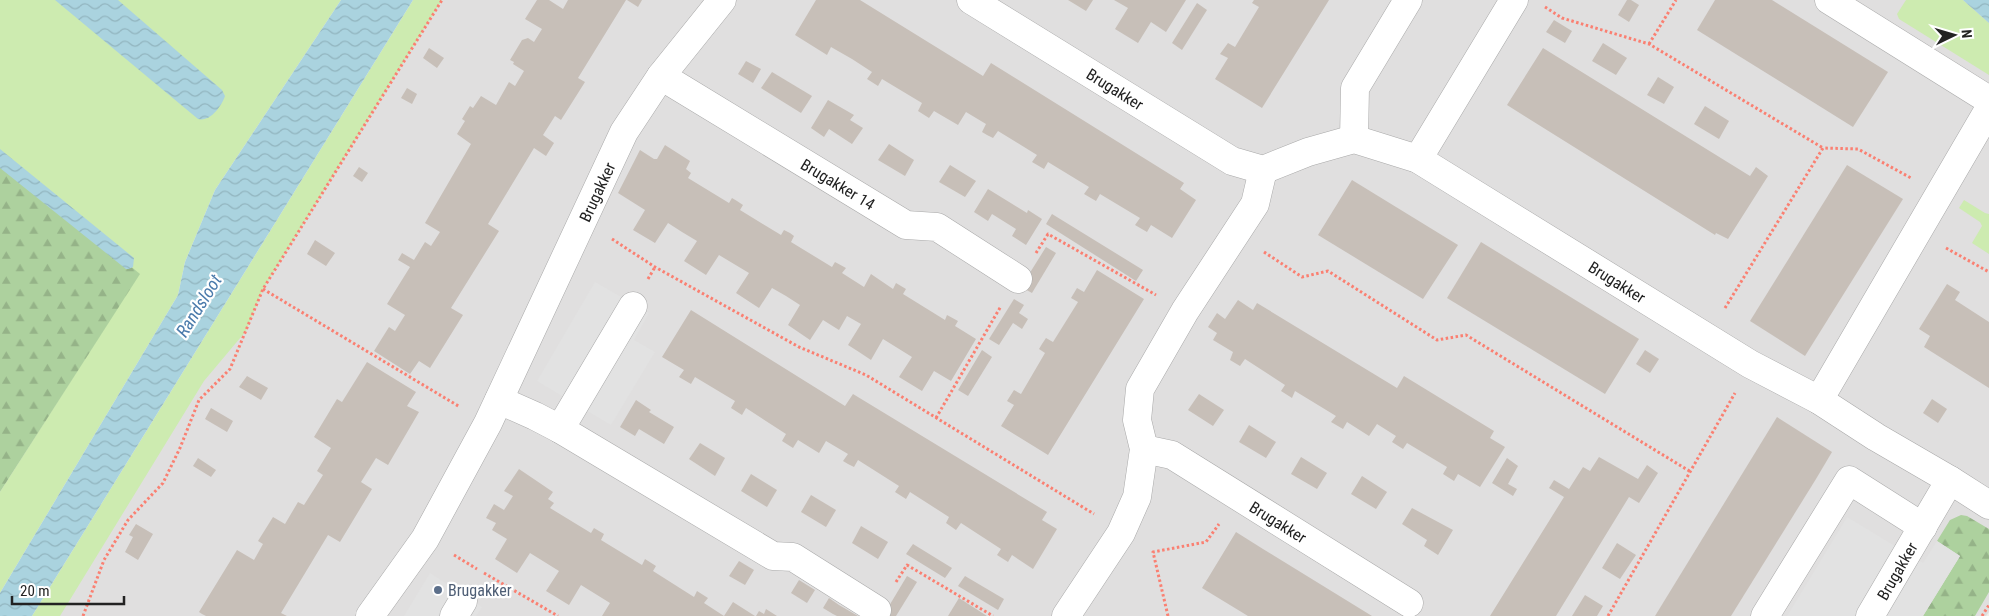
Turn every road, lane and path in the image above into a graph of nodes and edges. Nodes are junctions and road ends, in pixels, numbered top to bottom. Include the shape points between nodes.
1 (442, 0) edge
2 (722, 0) edge
3 (971, 0) edge
4 (1408, 0) edge
5 (1514, 0) edge
6 (1676, 0) edge
7 (1829, 0) edge
8 (1541, 4) dead end
9 (1649, 44) junction
10 (661, 76) junction
11 (1989, 100) edge
12 (1989, 109) edge
13 (1354, 139) junction
14 (1823, 148) junction
15 (1418, 159) junction
16 (1263, 170) junction
17 (1940, 194) junction
18 (582, 223) junction
19 (1918, 232) junction
20 (1236, 234) junction
21 (1989, 272) edge
22 (1018, 279) dead end
23 (263, 289) junction
24 (633, 306) dead end
25 (1707, 337) junction
26 (1750, 364) junction
27 (1818, 400) junction
28 (493, 412) junction
29 (560, 429) junction
30 (1144, 449) junction
31 (1691, 472) junction
32 (1950, 480) junction
33 (1238, 497) junction
34 (1989, 505) edge
35 (1923, 527) junction
36 (1121, 533) junction
37 (425, 539) junction
38 (1409, 603) dead end
39 (1989, 605) edge
40 (878, 610) joint
41 (83, 616) edge
42 (370, 616) edge
43 (558, 616) edge
44 (993, 616) edge
45 (1066, 616) edge
46 (1168, 616) edge
47 (1608, 616) edge
48 (1765, 616) edge
49 (1870, 616) edge
50 (1982, 616) edge

1 - 23 path
2 - 10 street, Brugakker
3 - 16 street, Brugakker via 1232,162
4 - 13 street via 1355,88
5 - 15 street
6 - 9 path
7 - 11 street
8 - 9 path via 1562,18
9 - 14 path
10 - 18 street, Brugakker via 624,132
10 - 22 street, Brugakker 14 via 906,225 937,227
12 - 17 street
13 - 15 street, Brugakker
13 - 16 street via 1308,152
14 - 17 path via 1858,149
14 - 25 path
15 - 25 street, Brugakker
16 - 20 street via 1255,204
17 - 19 street
18 - 28 street, Brugakker
18 - 36 path via 799,347 866,375
19 - 21 path
19 - 27 street
20 - 30 street via 1185,311 1140,389 1137,420
20 - 31 path via 1302,277 1328,271 1437,340 1466,335
23 - 28 path
23 - 41 path via 230,369 199,400 164,483 128,520 104,560
24 - 29 street
25 - 26 street, Brugakker
26 - 27 street, Brugakker
26 - 31 path
27 - 32 street, Brugakker
28 - 29 street via 535,416
28 - 37 street, Brugakker
29 - 40 street via 773,556 794,557
30 - 33 street, Brugakker via 1172,455
30 - 36 street via 1136,497
31 - 47 path
32 - 34 street, Brugakker
32 - 35 street, Brugakker
33 - 38 street, Brugakker
33 - 46 path via 1206,542 1153,552
35 - 48 street, Brugakker via 1849,480
35 - 49 street, Brugakker
36 - 45 street
37 - 42 street, Brugakker
37 - 43 path
39 - 50 path
40 - 44 path via 907,565

